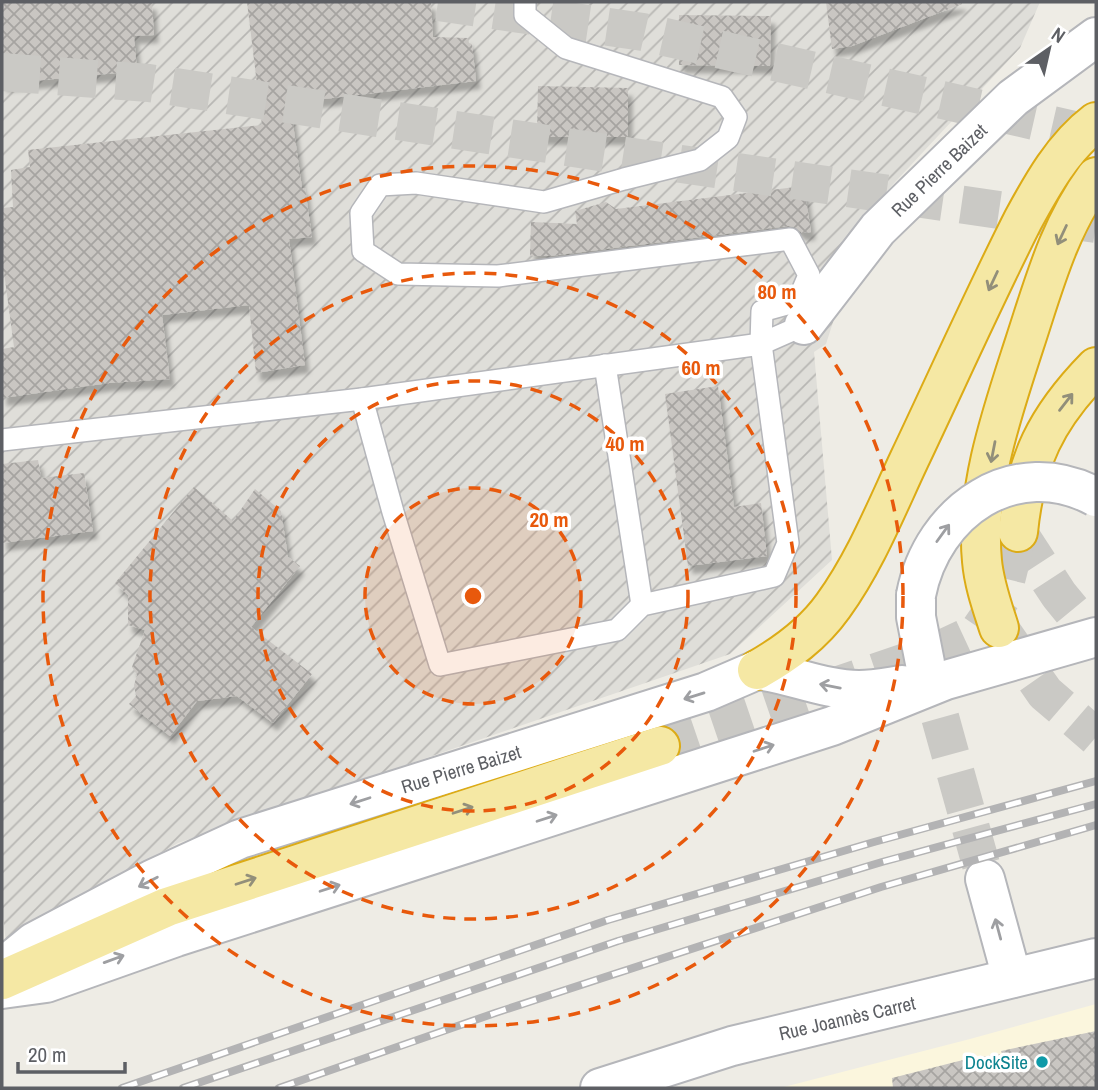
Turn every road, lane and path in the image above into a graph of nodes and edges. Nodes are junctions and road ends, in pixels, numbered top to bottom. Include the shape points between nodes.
1 (525, 2) edge
2 (1096, 37) edge
3 (1096, 122) edge
4 (1096, 177) edge
5 (804, 325) joint
6 (761, 344) junction
7 (605, 365) junction
8 (1096, 367) edge
9 (362, 399) junction
10 (2, 440) edge
11 (1096, 496) edge
12 (1018, 532) dead end
13 (642, 605) junction
14 (999, 628) tunnel mouth
15 (1096, 637) edge
16 (757, 670) junction
17 (935, 671) junction
18 (660, 746) tunnel mouth
19 (985, 879) tunnel mouth
20 (1096, 958) edge
21 (2, 968) edge
22 (1012, 978) junction
23 (2, 980) edge
24 (2, 989) edge
25 (600, 1088) edge

1 - 6 lane via 525,15 566,48 722,97 736,117 728,138 700,160 544,202 416,183 380,185 361,213 363,251 398,274 498,276 790,239 809,275 798,301 762,311
2 - 5 street, Rue Pierre Baizet via 1013,98 878,229
3 -> 16 highway via 1043,183 883,516 833,607 786,654
4 -> 14 highway via 1058,242 998,425 981,536 989,597
5 - 6 lane
6 - 7 lane
6 - 13 lane via 788,543 774,576
7 - 9 lane
7 - 13 lane
12 -> 8 highway via 1032,459 1043,434
9 - 10 lane
9 - 13 lane via 440,665 617,630
17 -> 11 street, bridge via 916,617 916,595 925,561 963,510 991,492 1020,484 1070,485
15 - 17 street
17 -> 16 street via 859,690
16 -> 21 street, Rue Pierre Baizet via 706,692 240,839 34,942
24 -> 17 street via 46,984 176,937 832,726
23 -> 18 highway via 167,907
22 -> 19 street
20 - 22 street, Rue Joannès Carret
22 - 25 street, Rue Joannès Carret via 732,1046

